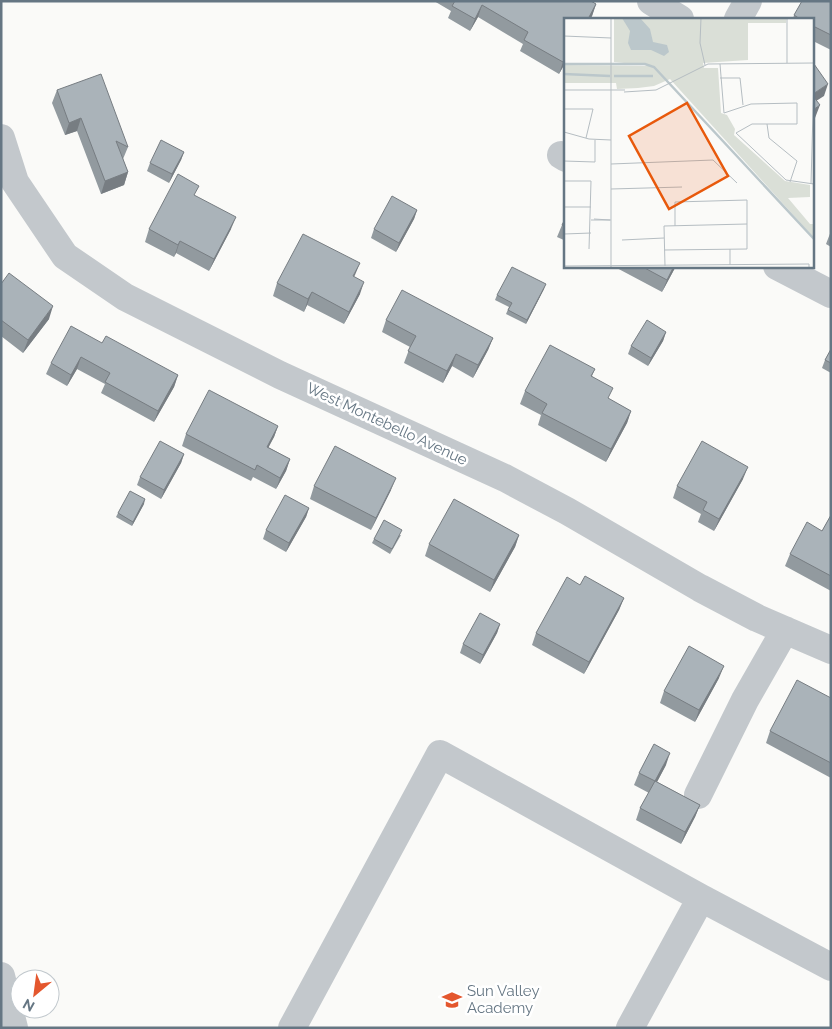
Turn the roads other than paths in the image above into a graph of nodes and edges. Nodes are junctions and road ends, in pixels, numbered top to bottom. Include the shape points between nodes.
1 (652, 1) edge
2 (748, 1) edge
3 (678, 18) edge
4 (739, 18) edge
5 (1, 138) edge
6 (781, 268) edge
7 (831, 294) edge
8 (785, 630) junction
9 (831, 650) edge
10 (698, 795) dead end
11 (701, 898) junction
12 (831, 967) edge
13 (1, 976) edge
14 (14, 1028) edge
15 (292, 1028) edge
16 (630, 1028) edge

1 - 3 street
2 - 4 street
5 - 8 street, West Montebello Avenue via 15,182 65,256 125,298 280,375 505,478 700,588
6 - 7 street
8 - 9 street, West Montebello Avenue
8 - 10 street via 745,700
11 - 12 street
11 - 15 street via 440,754
11 - 16 street
13 - 14 street

